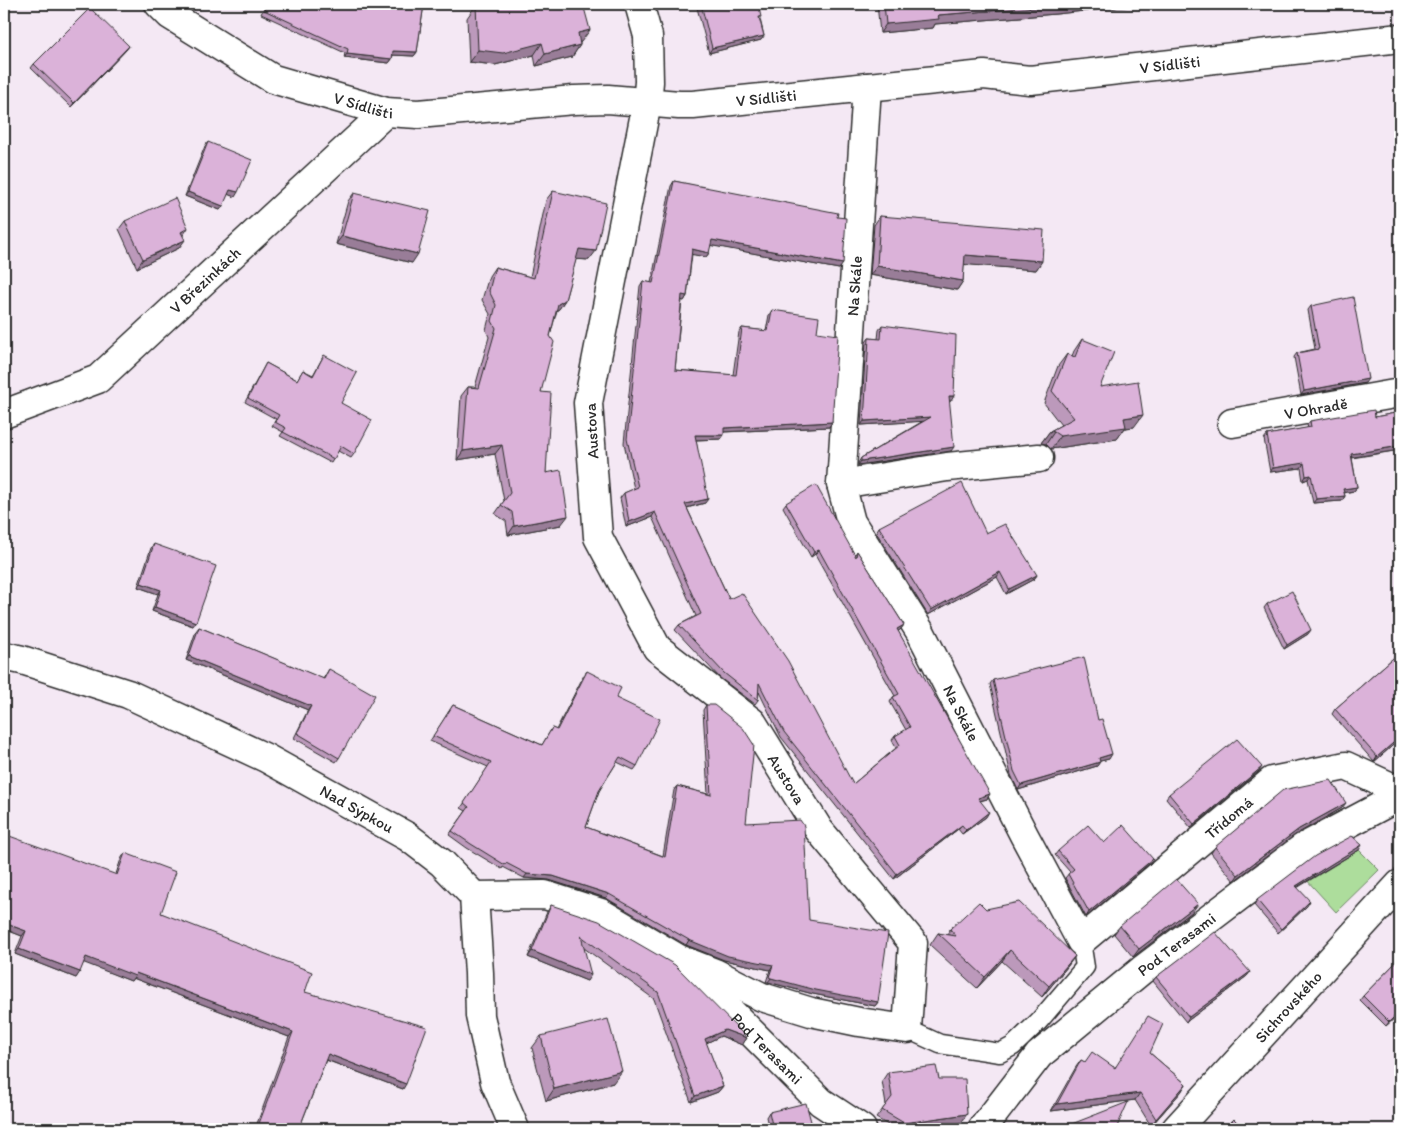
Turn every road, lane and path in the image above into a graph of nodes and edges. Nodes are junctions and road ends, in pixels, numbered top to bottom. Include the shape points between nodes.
1 (159, 4) edge
2 (640, 4) edge
3 (1400, 38) edge
4 (866, 87) junction
5 (647, 103) junction
6 (386, 112) junction
7 (1400, 393) edge
8 (4, 414) edge
9 (1232, 423) dead end
10 (1039, 458) dead end
11 (841, 484) junction
12 (4, 656) edge
13 (1400, 791) edge
14 (1400, 796) edge
15 (1400, 884) edge
16 (474, 896) junction
17 (1081, 941) junction
18 (679, 959) junction
19 (907, 1029) junction
20 (515, 1129) edge
21 (862, 1129) edge
22 (982, 1129) edge
23 (1176, 1129) edge

1 - 6 street, V Sídlišti via 170,15 273,79
2 - 5 street, Austova via 648,36
3 - 4 street, V Sídlišti via 1030,80 984,76
4 - 5 street, V Sídlišti via 692,105
4 - 11 street, Na Skále
5 - 6 street, V Sídlišti via 574,100 418,114
5 - 19 street, Austova via 588,403 598,537 657,648 752,722 819,830 913,943
6 - 8 street, V Březinkách via 98,379
7 - 9 street, V Ohradě
10 - 11 street via 946,467
11 - 17 street, Na Skále via 850,522 921,632
12 - 16 street, Nad Sýpkou via 128,694 266,758 408,837 442,863
13 - 17 street, Třídomá via 1346,766 1272,781
14 - 22 street, Pod Terasami via 1304,847 1142,970 1039,1055
15 - 23 street, Sichrovského
16 - 18 street via 545,894 601,913
16 - 20 street via 480,1016 495,1082
17 - 19 lane via 1085,967 1039,1021 1013,1046 1000,1053 940,1044
18 - 19 street via 762,997 811,1012
18 - 21 street, Pod Terasami via 821,1102

